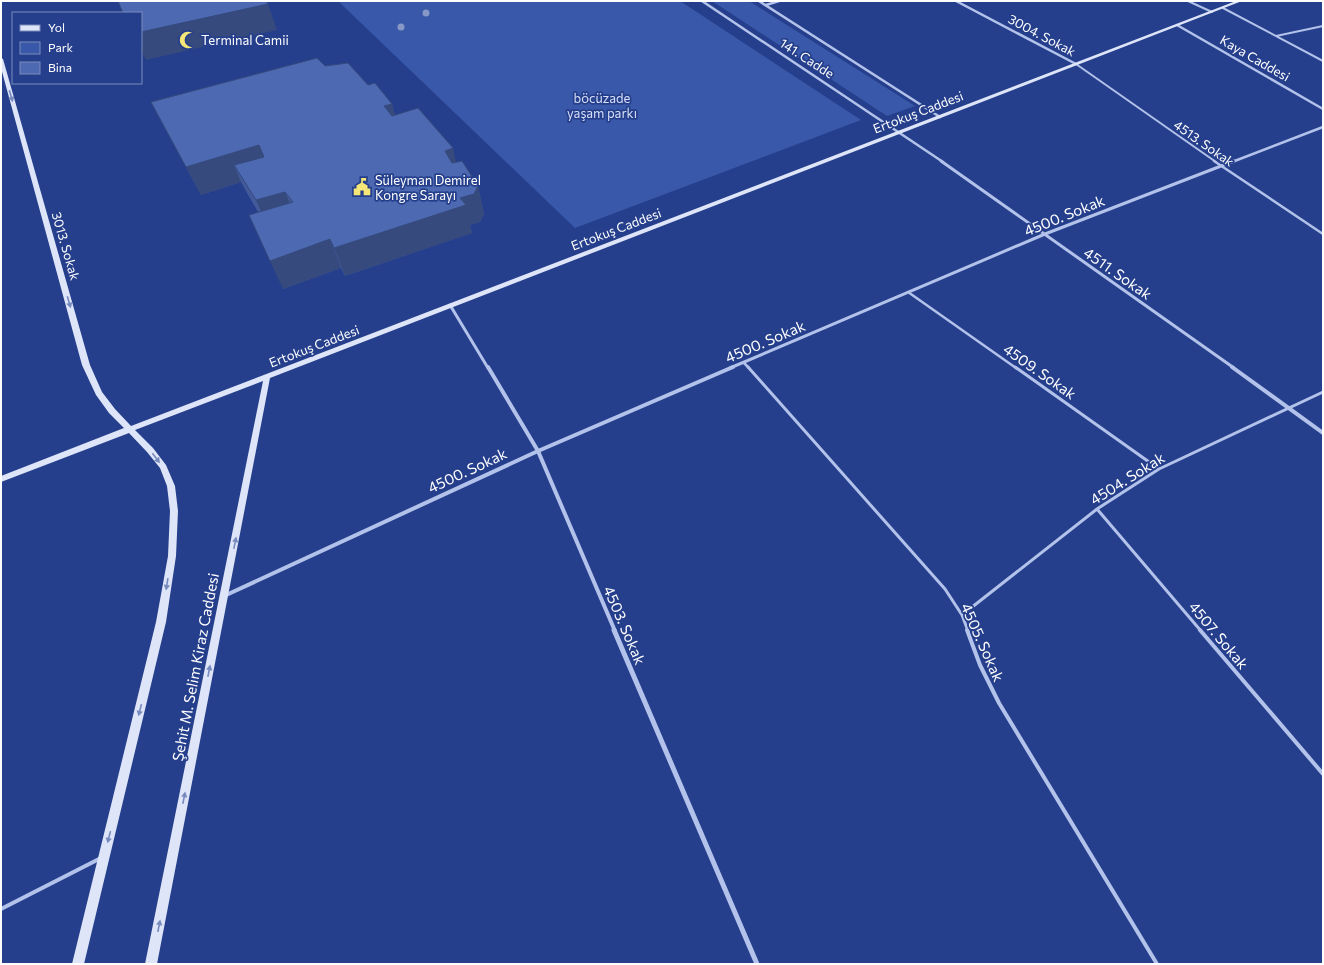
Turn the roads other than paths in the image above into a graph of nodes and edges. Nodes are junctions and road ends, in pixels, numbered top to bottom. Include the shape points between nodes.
1 (702, 1) edge
2 (759, 1) edge
3 (779, 1) edge
4 (956, 1) edge
5 (1188, 1) edge
6 (1240, 1) edge
7 (766, 5) junction
8 (1223, 8) junction
9 (1212, 12) junction
10 (1177, 25) junction
11 (1323, 26) edge
12 (1276, 36) junction
13 (1, 59) edge
14 (1323, 61) edge
15 (1076, 64) junction
16 (1323, 108) edge
17 (940, 117) junction
18 (1323, 126) edge
19 (900, 132) junction
20 (1221, 166) junction
21 (1045, 234) junction
22 (1323, 234) edge
23 (908, 292) junction
24 (450, 305) junction
25 (744, 363) junction
26 (268, 376) junction
27 (1323, 392) edge
28 (1290, 408) junction
29 (129, 430) junction
30 (1323, 433) edge
31 (538, 451) junction
32 (1159, 468) junction
33 (1, 479) edge
34 (1097, 509) junction
35 (224, 596) junction
36 (962, 615) junction
37 (1323, 774) edge
38 (104, 856) junction
39 (1, 909) edge
40 (78, 964) edge
41 (151, 964) edge
42 (757, 964) edge
43 (1157, 964) edge

1 - 19 street, 141. Cadde
2 - 7 street, 141. Cadde
3 - 7 street
4 - 15 street, 3004. Sokak
5 - 9 lane
6 - 8 street, Ertokuş Caddesi
7 - 17 street, 141. Cadde
8 - 9 street, Ertokuş Caddesi
8 - 12 lane
9 - 10 street, Ertokuş Caddesi
10 - 15 street, Ertokuş Caddesi
10 - 16 street, Kaya Caddesi
11 - 12 lane
12 - 14 lane
13 -> 29 street, 3013. Sokak via 86,365 99,393
15 - 17 street, Ertokuş Caddesi
15 - 20 lane, 4513. Sokak
17 - 19 street, Ertokuş Caddesi
18 - 20 street, 4500. Sokak
19 - 21 street, 4511. Sokak
19 - 24 street, Ertokuş Caddesi
20 - 21 street, 4500. Sokak
20 - 22 lane, 4513. Sokak
21 - 23 street, 4500. Sokak
21 - 28 street, 4511. Sokak
23 - 25 street, 4500. Sokak
23 - 32 lane, 4509. Sokak
24 - 26 street, Ertokuş Caddesi
24 - 31 street, 4503. Sokak
25 - 31 street, 4500. Sokak
25 - 36 lane, 4505. Sokak via 924,563
26 - 29 street, Ertokuş Caddesi
35 -> 26 street, Şehit M. Selim Kiraz Caddesi
27 - 28 lane, 4504. Sokak
28 - 30 street, 4511. Sokak
28 - 32 lane, 4504. Sokak
29 - 33 street, Ertokuş Caddesi
29 -> 38 street via 163,467 171,486 174,511 172,556 161,622
31 - 35 street, 4500. Sokak
31 - 42 street, 4503. Sokak
32 - 34 lane, 4504. Sokak
34 - 36 lane, 4504. Sokak
34 - 37 lane, 4507. Sokak
41 -> 35 street, Şehit M. Selim Kiraz Caddesi
36 - 43 lane, 4505. Sokak via 980,665 999,704
38 - 39 lane
38 - 40 street

